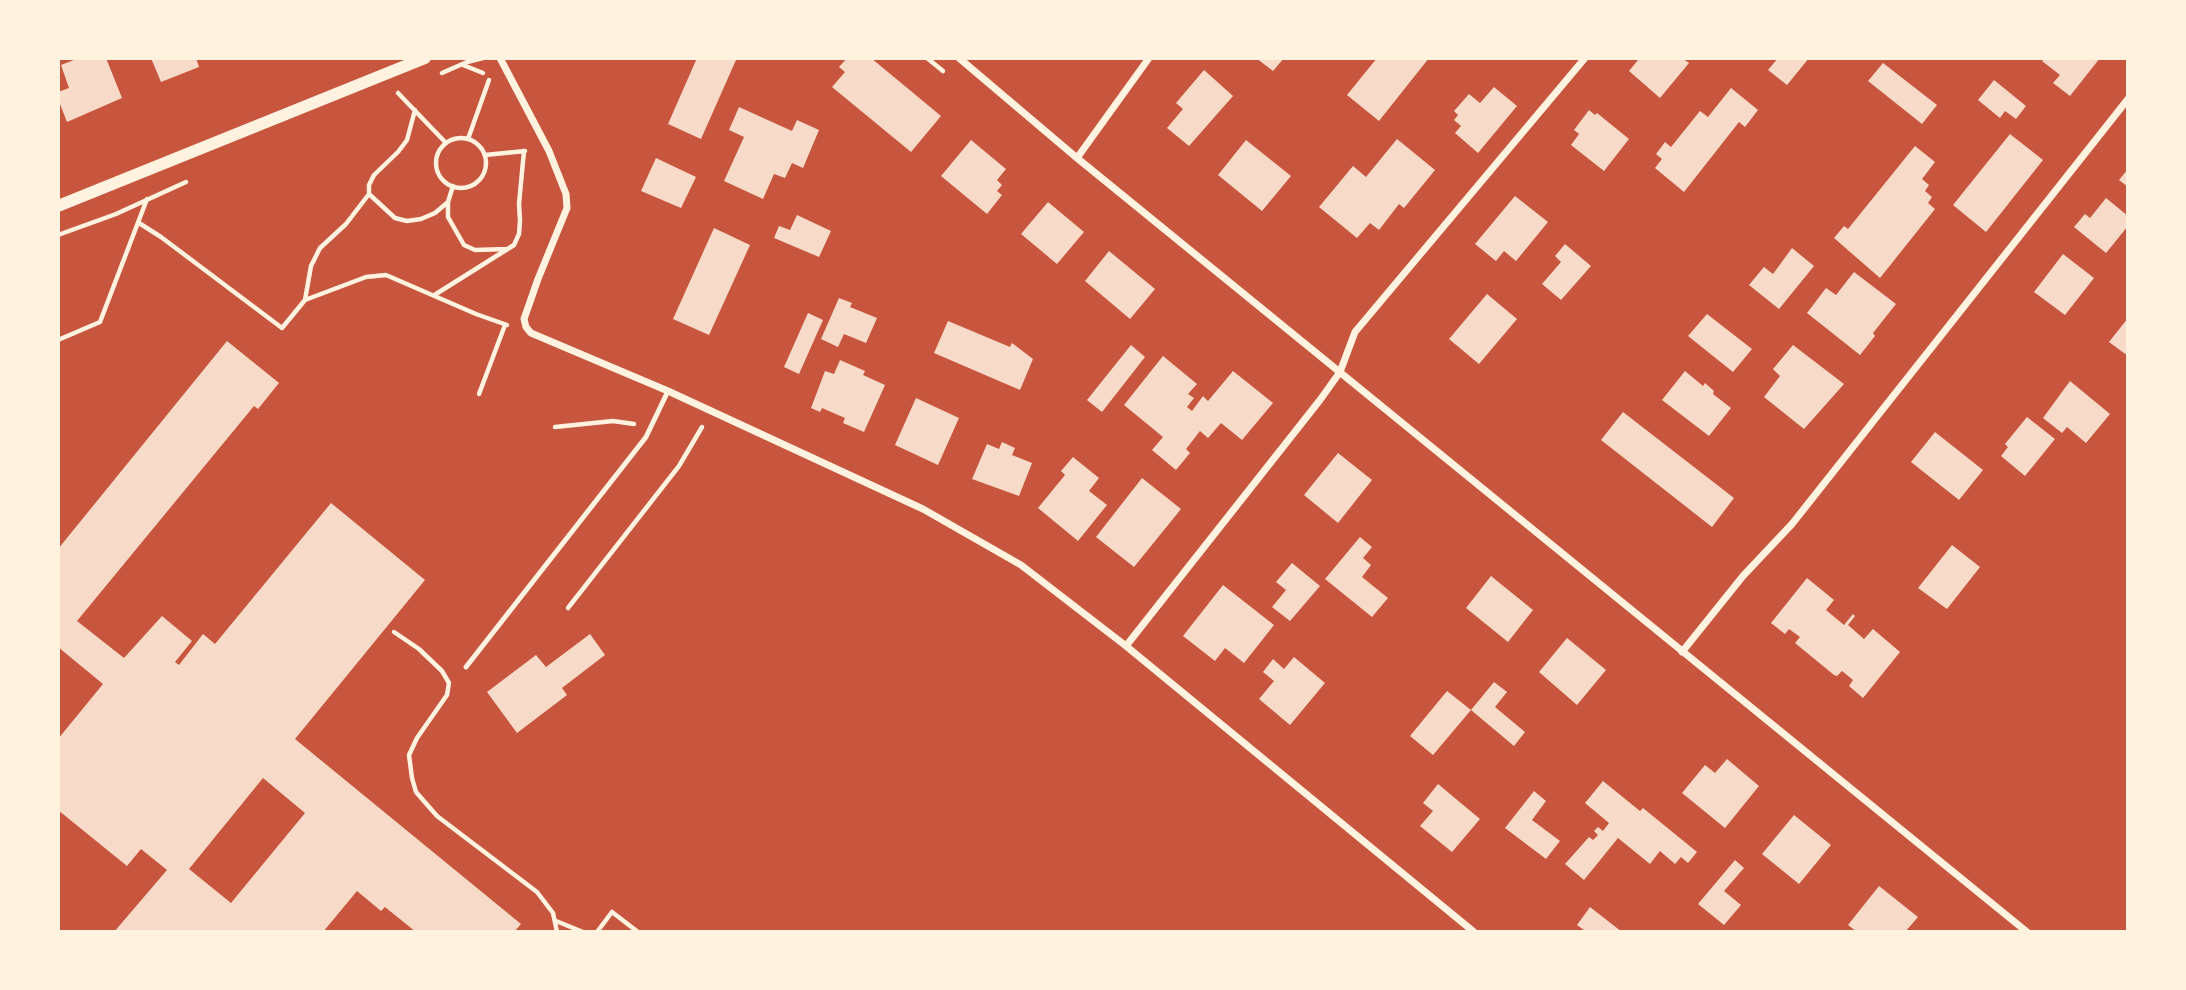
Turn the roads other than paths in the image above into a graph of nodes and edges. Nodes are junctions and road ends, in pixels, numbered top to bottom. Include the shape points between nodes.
1 (425, 58) edge
2 (500, 58) edge
3 (959, 58) edge
4 (1149, 58) edge
5 (1585, 58) edge
6 (2128, 99) edge
7 (1077, 158) junction
8 (58, 206) edge
9 (1340, 372) junction
10 (668, 391) junction
11 (1126, 646) junction
12 (1682, 652) junction
13 (466, 667) dead end
14 (1474, 932) edge
15 (2027, 932) edge

1 - 8 street
2 - 10 street via 566,194 567,208 528,307 526,327
3 - 7 street
4 - 7 street
5 - 9 street via 1355,332
6 - 12 street via 1792,524
7 - 9 street
9 - 11 street
9 - 12 street
10 - 11 street via 945,521 1021,565
10 - 13 lane via 646,437
11 - 14 street
12 - 15 street

